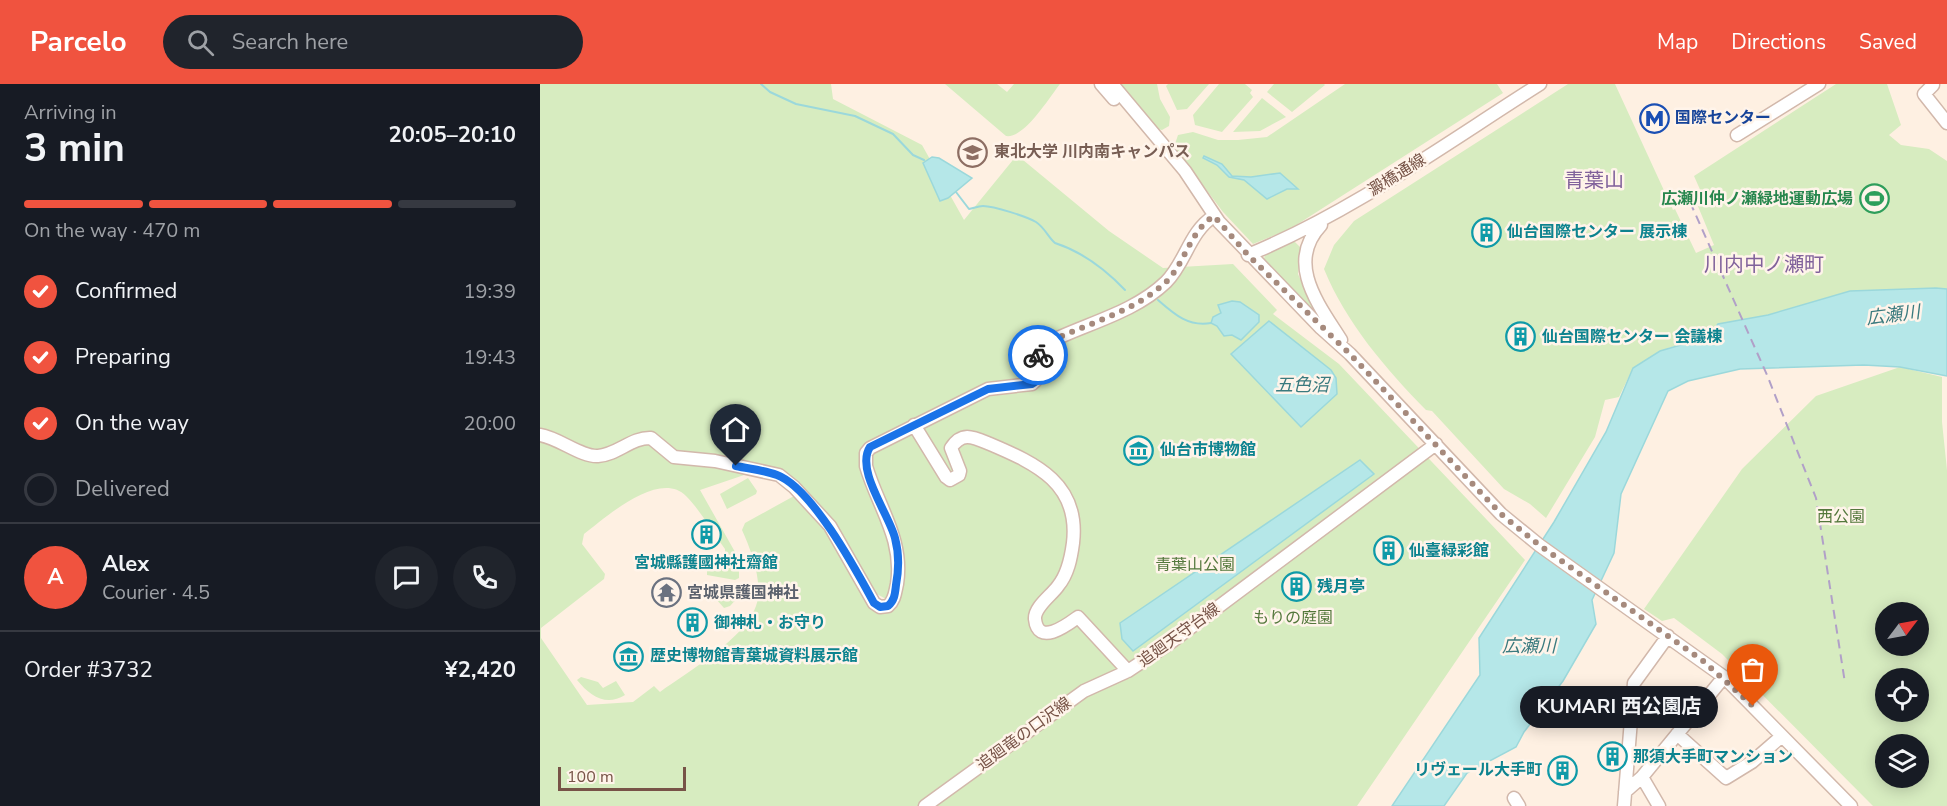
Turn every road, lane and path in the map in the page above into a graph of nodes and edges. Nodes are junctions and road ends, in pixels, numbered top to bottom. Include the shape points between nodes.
1 (1101, 84) edge
2 (1112, 84) edge
3 (1540, 84) edge
4 (1819, 84) edge
5 (1933, 85) edge
6 (1947, 123) edge
7 (1737, 135) dead end
8 (1203, 201) junction
9 (1334, 215) junction
10 (1214, 216) junction
11 (1248, 255) junction
12 (1350, 354) junction
13 (914, 425) junction
14 (540, 435) edge
15 (1436, 444) junction
16 (1664, 633) junction
17 (1128, 671) junction
18 (1724, 677) junction
19 (1677, 734) junction
20 (1782, 736) junction
21 (1642, 777) junction
22 (1625, 792) junction
23 (1847, 805) edge
24 (926, 806) edge
25 (1624, 806) edge
26 (1659, 806) edge

1 - 8 street via 1197,199
2 - 8 street via 1179,164
3 - 9 street, 澱橋通線
4 - 7 street
5 - 6 street via 1924,94
8 - 10 street
9 - 11 street, 澱橋通線
9 - 12 street via 1312,236 1304,266 1313,295
10 - 11 street
10 - 13 street via 1198,228 1173,273 1144,299 1043,345 1038,352 1038,380 988,389
11 - 12 street
12 - 15 street
13 - 14 street via 870,447 865,459 899,559 892,602 880,607 874,603 830,526 779,475 674,457 651,438 594,456 555,437
13 - 17 street, 追廻天守台線 via 950,480 960,471 951,448 959,438 969,435 1025,461 1064,490 1073,523 1068,568 1035,619 1047,634 1056,633 1078,617
15 - 16 street via 1501,514
15 - 17 street, 追廻天守台線
16 - 18 street
16 - 22 street via 1634,684
17 - 24 street, 追廻竜の口沢線 via 1084,691
18 - 19 street
18 - 20 street
19 - 20 street via 1726,778
19 - 21 street
20 - 23 street
21 - 22 street
21 - 26 street
22 - 25 street

